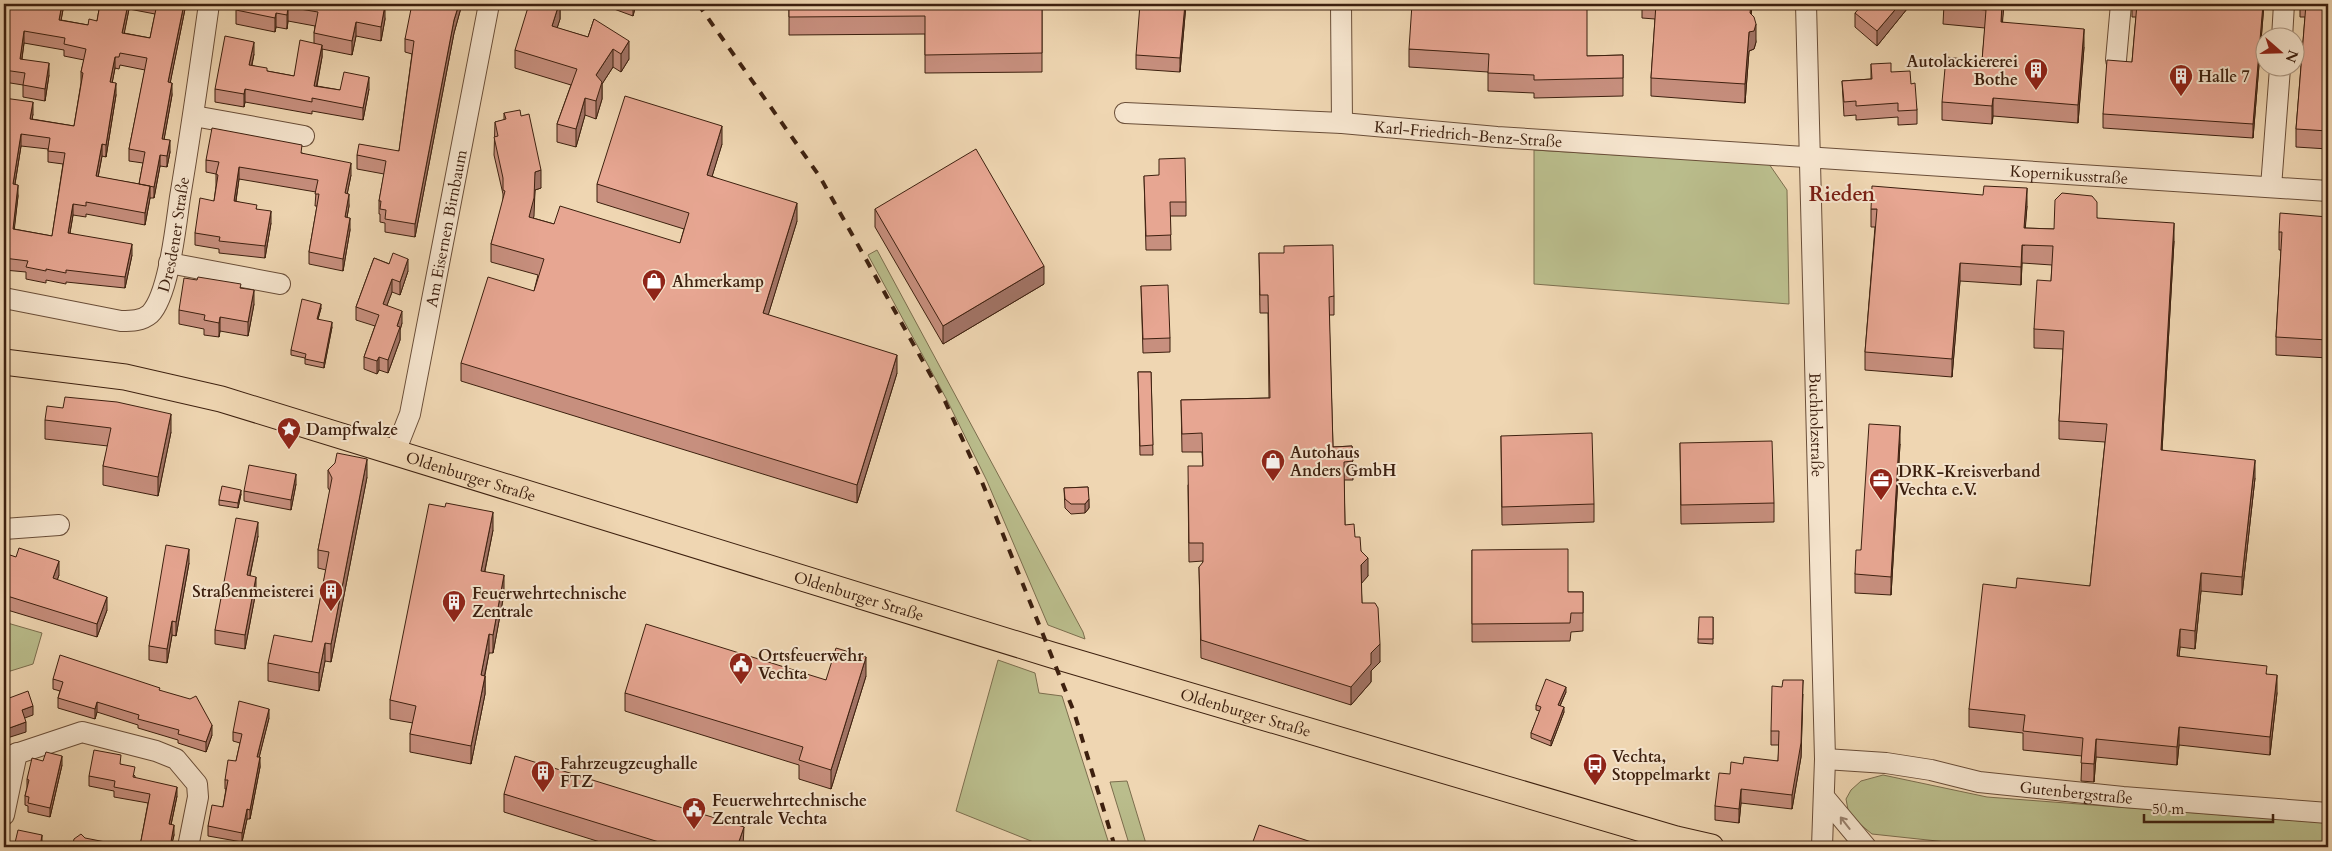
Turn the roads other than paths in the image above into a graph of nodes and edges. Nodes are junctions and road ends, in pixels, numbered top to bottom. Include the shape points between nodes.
1 (209, 4) edge
2 (489, 4) edge
3 (1342, 4) edge
4 (1806, 4) edge
5 (2121, 4) edge
6 (2284, 4) edge
7 (2283, 28) edge
8 (2116, 60) edge
9 (2279, 78) edge
10 (1125, 113) dead end
11 (194, 116) junction
12 (1342, 123) junction
13 (304, 136) dead end
14 (1810, 156) junction
15 (2271, 187) junction
16 (2328, 191) edge
17 (169, 263) junction
18 (280, 284) dead end
19 (4, 298) edge
20 (4, 362) edge
21 (395, 452) junction
22 (59, 525) dead end
23 (4, 529) edge
24 (10, 756) edge
25 (1825, 759) junction
26 (1825, 798) junction
27 (2328, 813) edge
28 (4, 815) edge
29 (1675, 843) edge
30 (188, 847) edge
31 (1711, 847) edge
32 (1822, 847) edge
33 (1866, 847) edge

1 - 11 street, Dresdener Straße
2 - 21 street, Am Eisernen Birnbaum via 410,414
3 - 12 street
4 - 14 street, Buchholzstraße
5 - 8 street
6 - 7 street
9 - 15 street
10 - 12 street, Karl-Friedrich-Benz-Straße
11 - 13 street
11 - 17 street, Dresdener Straße
12 - 14 street, Karl-Friedrich-Benz-Straße via 1497,137
14 - 15 street, Kopernikusstraße
14 - 25 street, Buchholzstraße
15 - 16 street, Kopernikusstraße
17 - 18 street
17 - 19 street, Dresdener Straße via 159,300 149,315 138,320 121,321
20 - 21 main road, Oldenburger Straße via 125,377 178,388
21 - 29 main road, Oldenburger Straße
22 - 23 street
24 - 28 street
24 - 30 street via 82,732 156,751 176,760 196,784 198,798
25 - 26 street, Buchholzstraße
25 - 27 street, Gutenbergstraße via 1886,763 1979,782
26 - 32 street, Buchholzstraße
33 -> 26 street
29 - 31 main road, Oldenburger Straße

